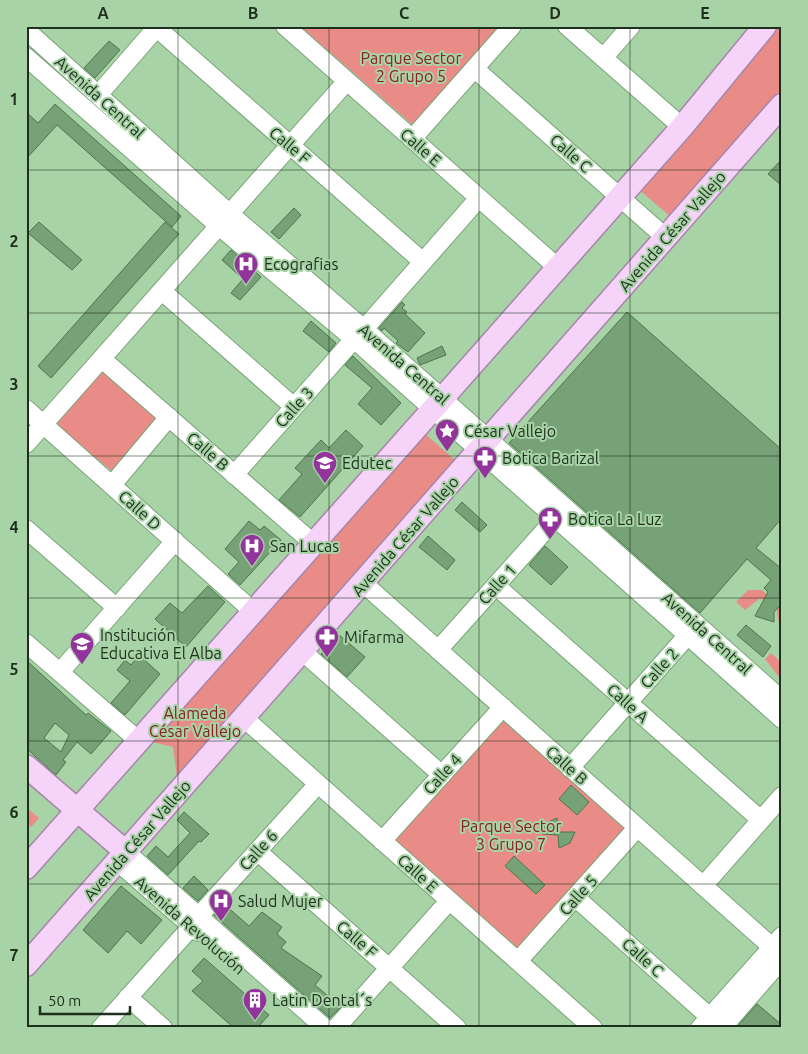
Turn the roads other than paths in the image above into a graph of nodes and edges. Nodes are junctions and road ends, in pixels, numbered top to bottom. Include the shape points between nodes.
1 (284, 26) edge
2 (512, 26) edge
3 (567, 26) edge
4 (631, 26) edge
5 (765, 26) edge
6 (157, 27) edge
7 (29, 31) edge
8 (26, 57) edge
9 (603, 58) junction
10 (475, 69) junction
11 (347, 81) junction
12 (98, 95) junction
13 (782, 105) edge
14 (682, 127) junction
15 (412, 139) junction
16 (290, 145) junction
17 (619, 196) junction
18 (479, 198) junction
19 (224, 220) junction
20 (666, 238) junction
21 (423, 262) junction
22 (557, 267) junction
23 (162, 290) junction
24 (359, 334) junction
25 (102, 358) junction
26 (438, 404) junction
27 (294, 407) junction
28 (26, 409) edge
29 (169, 417) junction
30 (44, 424) junction
31 (26, 444) edge
32 (485, 445) junction
33 (234, 475) junction
34 (112, 485) junction
35 (556, 518) junction
36 (26, 529) edge
37 (175, 542) junction
38 (314, 544) junction
39 (363, 583) junction
40 (496, 586) junction
41 (116, 608) junction
42 (254, 612) junction
43 (688, 635) junction
44 (26, 643) edge
45 (438, 650) junction
46 (303, 652) junction
47 (60, 672) junction
48 (782, 700) edge
49 (628, 702) junction
50 (503, 708) junction
51 (244, 718) junction
52 (782, 719) edge
53 (139, 740) junction
54 (26, 766) edge
55 (570, 768) junction
56 (442, 775) junction
57 (26, 783) edge
58 (318, 784) junction
59 (782, 796) edge
60 (73, 814) junction
61 (761, 820) junction
62 (637, 828) junction
63 (382, 841) junction
64 (257, 851) junction
65 (122, 857) junction
66 (26, 868) edge
67 (703, 886) junction
68 (575, 897) junction
69 (449, 901) junction
70 (195, 921) junction
71 (778, 948) edge
72 (518, 961) junction
73 (26, 965) edge
74 (389, 968) junction
75 (128, 997) junction
76 (585, 1025) edge
77 (715, 1026) edge
78 (100, 1028) edge
79 (163, 1028) edge
80 (308, 1028) edge
81 (325, 1028) edge
82 (336, 1028) edge
83 (457, 1028) edge

1 - 11 street, Calle E
2 - 10 street
3 - 9 street
4 - 9 street
5 - 14 main road
6 - 12 street
6 - 16 street, Calle F
7 - 12 street, Avenida Central
8 - 19 street, Avenida Central
9 - 14 street
10 - 15 street
10 - 17 street, Calle C
11 - 15 street, Calle E
11 - 16 street
12 - 19 street, Avenida Central
13 - 20 main road, Avenida César Vallejo
14 - 17 main road
15 - 18 street, Calle E
16 - 19 street
16 - 21 street, Calle F
17 - 20 street, Calle C
17 - 22 main road
18 - 21 street, Calle 3
18 - 22 street, Calle E
19 - 23 street
19 - 24 street, Avenida Central
20 - 32 main road, Avenida César Vallejo
21 - 24 street, Calle 3
22 - 26 main road
23 - 25 street
23 - 27 street
24 - 26 street, Avenida Central
24 - 27 street, Calle 3
25 - 29 street, Calle B
25 - 30 street
26 - 32 street, Avenida Central
26 - 38 main road
27 - 33 street, Calle 3
28 - 30 street, Calle D
29 - 33 street, Calle B
29 - 34 street
30 - 31 street
30 - 34 street, Calle D
32 - 35 street, Avenida Central
32 - 39 main road, Avenida César Vallejo
32 - 48 street, Avenida Central
33 - 38 street, Calle B
34 - 37 street, Calle D
35 - 40 street, Calle 1
35 - 43 street, Avenida Central
36 - 41 street
37 - 41 street
37 - 42 street, Calle D
38 - 42 main road
39 - 45 street, Calle B
39 - 46 main road, Avenida César Vallejo
40 - 45 street, Calle 1
40 - 49 street, Calle A
41 - 47 street
42 - 53 main road
43 - 49 street, Calle 2
43 - 52 street, Avenida Central
44 - 47 street
45 - 50 street, Calle B
46 - 51 main road, Avenida César Vallejo
46 - 56 street
47 - 53 street
49 - 55 street, Calle 2
49 - 61 street, Calle A
50 - 55 street, Calle B
50 - 56 street, Calle 4
51 - 58 street, Calle E
51 - 65 main road, Avenida César Vallejo
53 - 60 main road
54 - 60 main road, Avenida Revolución
55 - 62 street, Calle B
56 - 63 street, Calle 4
57 - 60 main road, Avenida Revolución
58 - 63 street, Calle E
58 - 64 street, Calle 6
59 - 61 street
60 - 65 main road, Avenida Revolución
60 - 66 main road
61 - 67 street
62 - 67 street, Calle B
62 - 68 street, Calle 5
63 - 69 street, Calle E
64 - 70 street, Calle 6
64 - 74 street, Calle F
65 - 70 street, Avenida Revolución
65 - 73 main road, Avenida César Vallejo
67 - 71 street, Calle B
68 - 72 street, Calle 5
68 - 77 street, Calle C
69 - 72 street, Calle E
69 - 74 street
70 - 75 street
70 - 80 street, Avenida Revolución
70 - 81 street, Avenida Revolución
71 - 77 street
72 - 76 street, Calle E
74 - 82 street
74 - 83 street, Calle F
75 - 78 street
75 - 79 street

